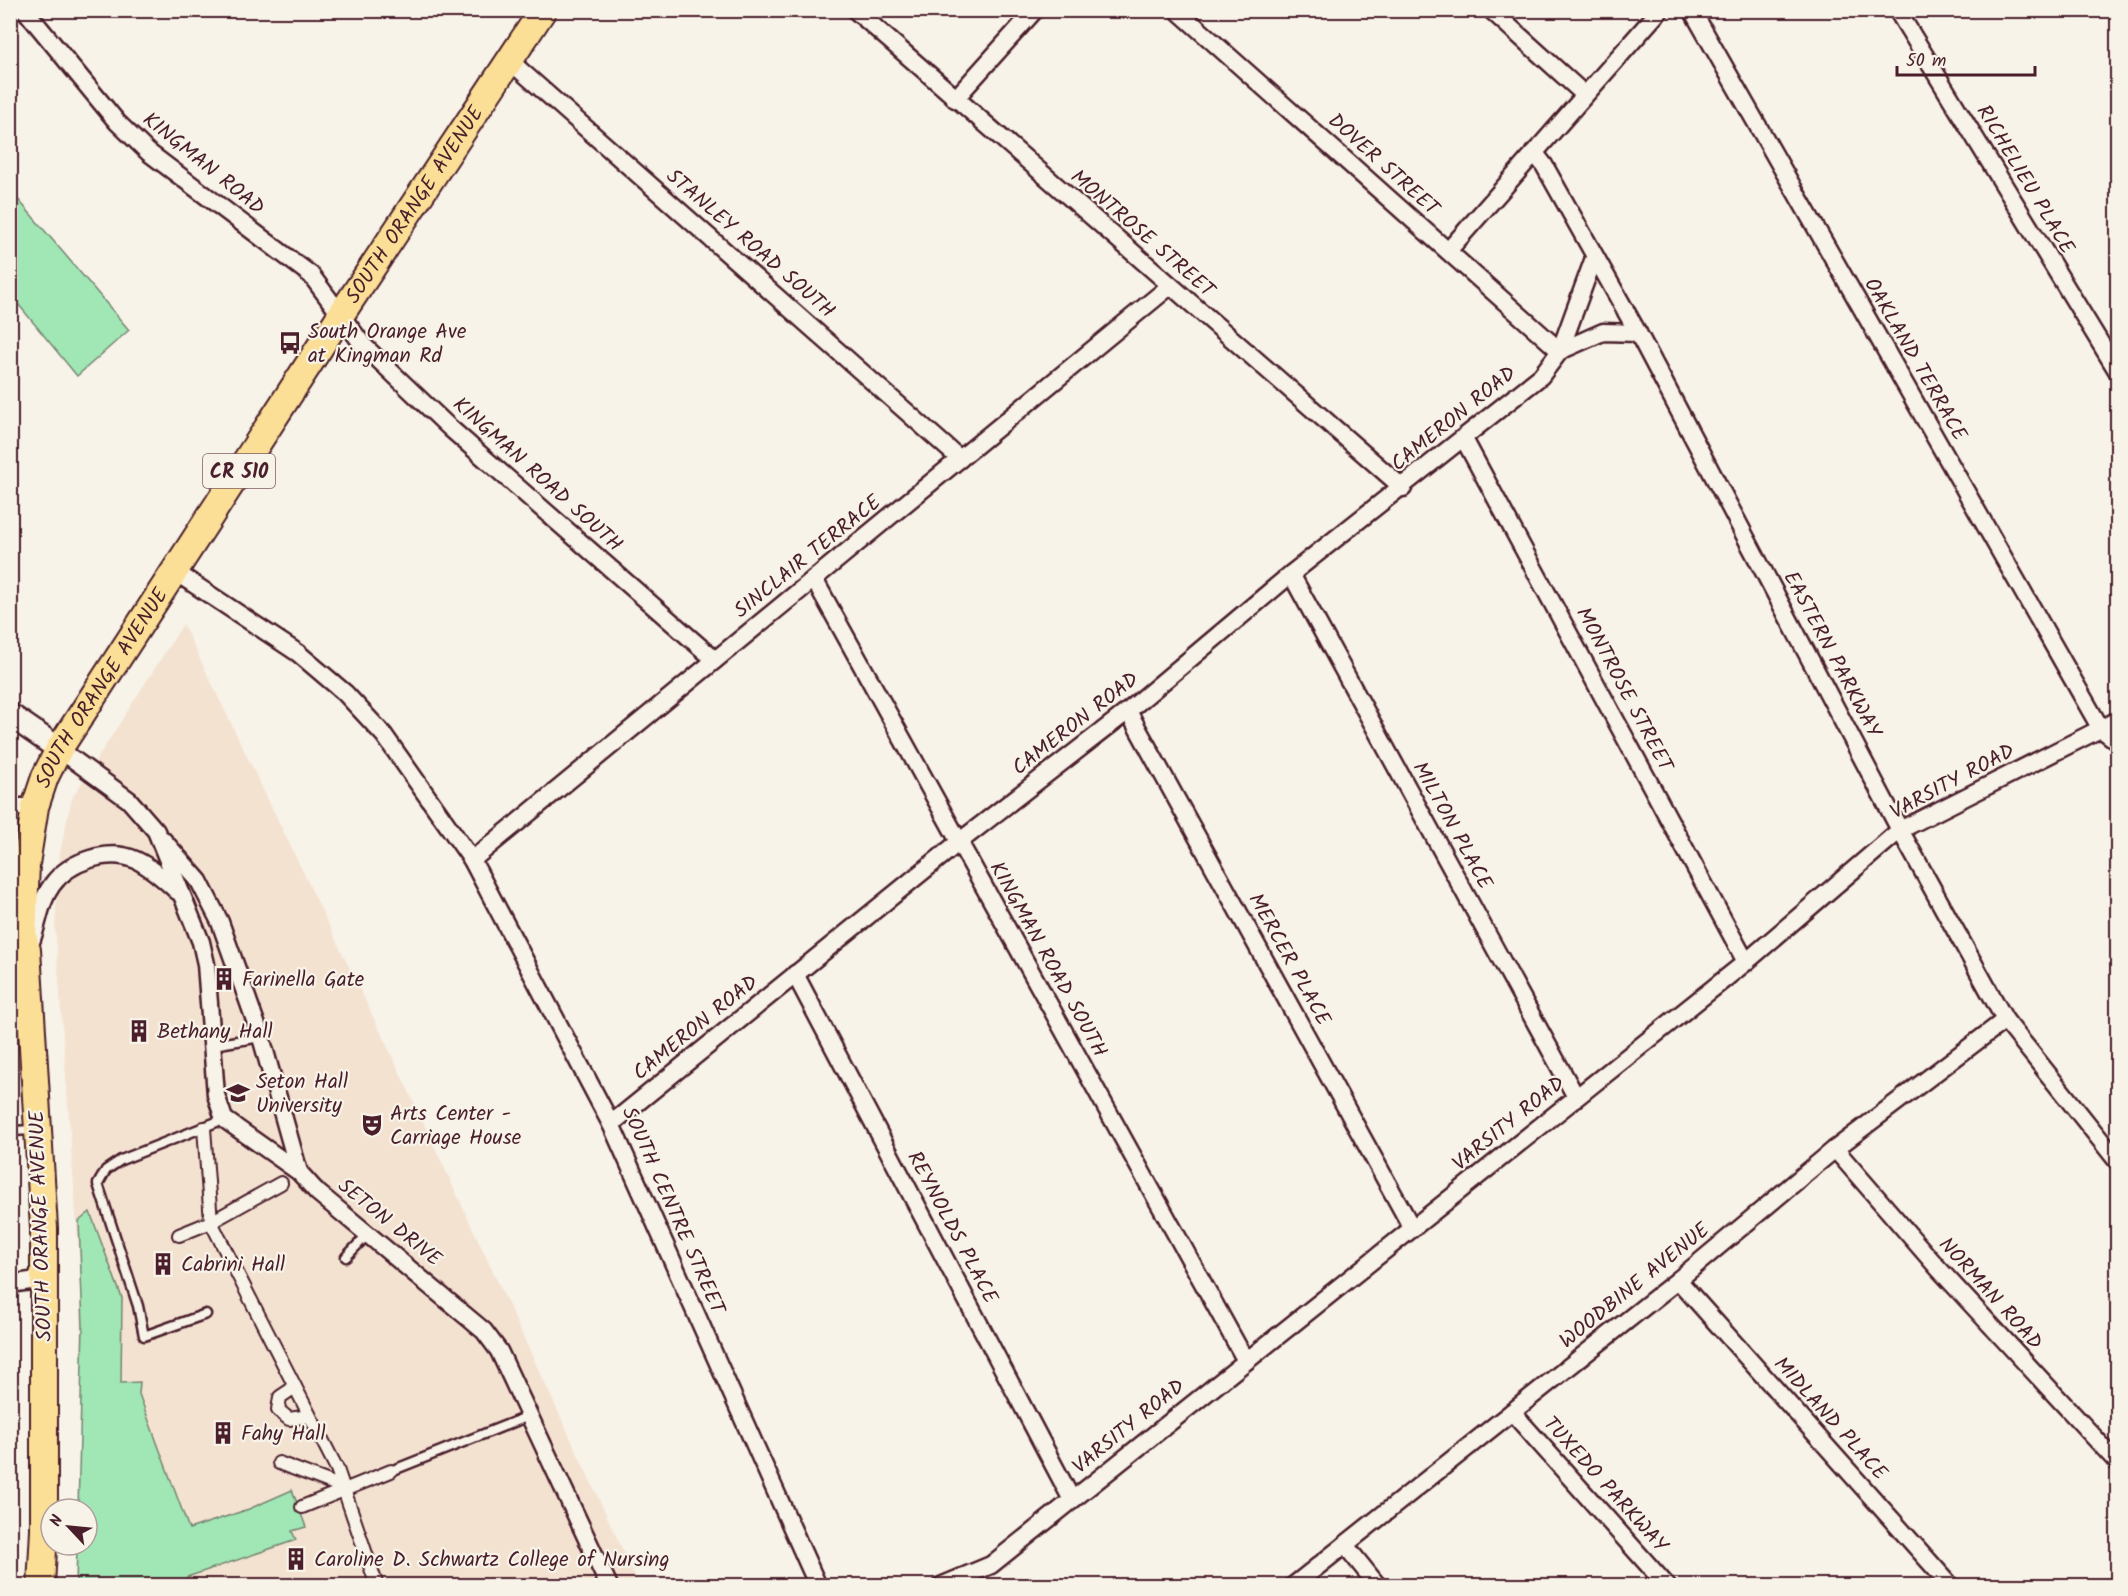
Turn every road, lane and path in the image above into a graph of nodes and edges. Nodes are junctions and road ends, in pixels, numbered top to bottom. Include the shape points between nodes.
1 (25, 10) edge
2 (543, 10) edge
3 (855, 10) edge
4 (1035, 10) edge
5 (1177, 10) edge
6 (1491, 10) edge
7 (1660, 10) edge
8 (1692, 10) edge
9 (1896, 10) edge
10 (511, 62) junction
11 (1585, 95) junction
12 (955, 99) junction
13 (1534, 152) junction
14 (1448, 251) junction
15 (1594, 258) junction
16 (1170, 286) junction
17 (342, 313) junction
18 (1638, 333) junction
19 (1560, 351) junction
20 (2118, 372) edge
21 (1464, 439) junction
22 (960, 459) junction
23 (1403, 488) junction
24 (174, 571) junction
25 (1291, 574) junction
26 (813, 579) junction
27 (715, 660) junction
28 (1128, 711) junction
29 (10, 716) edge
30 (2118, 720) edge
31 (2101, 729) junction
32 (2118, 742) edge
33 (59, 749) junction
34 (23, 807) edge
35 (1900, 830) junction
36 (156, 831) junction
37 (959, 842) junction
38 (18, 859) edge
39 (472, 860) junction
40 (180, 894) junction
41 (27, 950) junction
42 (1746, 962) junction
43 (795, 974) junction
44 (21, 1008) edge
45 (2005, 1020) junction
46 (261, 1037) junction
47 (213, 1046) junction
48 (1576, 1097) junction
49 (224, 1119) junction
50 (611, 1124) junction
51 (204, 1128) junction
52 (38, 1130) junction
53 (10, 1131) edge
54 (1835, 1149) junction
55 (2118, 1162) edge
56 (299, 1172) junction
57 (282, 1183) dead end
58 (211, 1222) junction
59 (1412, 1228) junction
60 (368, 1233) junction
61 (179, 1235) dead end
62 (346, 1257) dead end
63 (45, 1279) junction
64 (1678, 1280) junction
65 (10, 1284) edge
66 (206, 1314) dead end
67 (1246, 1361) junction
68 (295, 1387) junction
69 (1512, 1412) junction
70 (309, 1416) junction
71 (529, 1416) junction
72 (279, 1463) dead end
73 (2118, 1463) edge
74 (391, 1471) joint
75 (345, 1488) junction
76 (1072, 1500) junction
77 (302, 1507) dead end
78 (1345, 1545) junction
79 (41, 1586) edge
80 (377, 1586) edge
81 (609, 1586) edge
82 (818, 1586) edge
83 (941, 1586) edge
84 (1293, 1586) edge
85 (1378, 1586) edge
86 (1667, 1586) edge
87 (1951, 1586) edge

1 - 17 street, KINGMAN ROAD via 124,129 148,152 311,275
2 - 10 main road, SOUTH ORANGE AVENUE / CR 510
3 - 12 street, MONTROSE STREET
4 - 12 street
5 - 14 street, DOVER STREET
6 - 11 street
7 - 11 street
8 - 31 street, OAKLAND TERRACE
9 - 20 street, RICHELIEU PLACE
10 - 17 main road, SOUTH ORANGE AVENUE / CR 510
10 - 22 street, STANLEY ROAD SOUTH
11 - 13 street
12 - 16 street, MONTROSE STREET
13 - 14 street
13 - 15 street, EASTERN PARKWAY via 1545,165
14 - 19 street, DOVER STREET
15 - 18 street, EASTERN PARKWAY
15 - 19 street, CAMERON ROAD
16 - 22 street, SINCLAIR TERRACE
16 - 23 street, MONTROSE STREET
17 - 24 main road, SOUTH ORANGE AVENUE / CR 510
17 - 27 street, KINGMAN ROAD SOUTH via 363,345 450,428
18 - 19 street, CAMERON ROAD via 1603,332
18 - 35 street, EASTERN PARKWAY
19 - 21 street, CAMERON ROAD via 1541,376
21 - 23 street, CAMERON ROAD
21 - 42 street, MONTROSE STREET
22 - 26 street, SINCLAIR TERRACE
23 - 25 street, CAMERON ROAD
24 - 33 main road, SOUTH ORANGE AVENUE / CR 510
24 - 39 street, SOUTH CENTRE STREET via 298,653 345,693 384,735
25 - 28 street, CAMERON ROAD
25 - 48 street, MILTON PLACE
26 - 27 street, SINCLAIR TERRACE
26 - 37 street, KINGMAN ROAD SOUTH
27 - 39 street, SINCLAIR TERRACE
28 - 37 street, CAMERON ROAD
28 - 59 street, MERCER PLACE
29 - 33 main road
30 - 31 street, VARSITY ROAD
31 - 32 street
31 - 35 street, VARSITY ROAD
33 - 34 main road, SOUTH ORANGE AVENUE / CR 510
33 - 36 street via 129,800
34 - 38 main road, SOUTH ORANGE AVENUE / CR 510
35 - 42 street, VARSITY ROAD
35 - 45 street, EASTERN PARKWAY
36 - 40 street
36 - 46 street via 199,881 220,922
37 - 43 street, CAMERON ROAD
37 - 67 street, KINGMAN ROAD SOUTH
38 - 41 main road, SOUTH ORANGE AVENUE / CR 510
39 - 50 street, SOUTH CENTRE STREET
40 - 41 street via 135,860 108,856 84,860 52,884
40 - 47 street via 206,964
41 - 44 main road, SOUTH ORANGE AVENUE / CR 510
42 - 48 street, VARSITY ROAD
43 - 50 street, CAMERON ROAD
43 - 76 street, REYNOLDS PLACE
44 - 52 main road, SOUTH ORANGE AVENUE / CR 510
45 - 54 street, WOODBINE AVENUE
45 - 55 street, EASTERN PARKWAY
46 - 47 lane
46 - 56 street
47 - 49 street via 216,1095
48 - 59 street, VARSITY ROAD
49 - 51 lane
49 - 56 street, SETON DRIVE
50 - 82 street, SOUTH CENTRE STREET
51 - 58 street
51 - 66 lane via 121,1160 106,1170 98,1184 144,1336
52 - 53 lane
52 - 63 main road, SOUTH ORANGE AVENUE / CR 510
54 - 64 street, WOODBINE AVENUE
54 - 73 street, NORMAN ROAD via 1946,1277
56 - 60 street, SETON DRIVE via 317,1192
57 - 58 street
58 - 61 street
58 - 68 street
59 - 67 street, VARSITY ROAD
60 - 62 lane
60 - 71 street, SETON DRIVE via 484,1331 499,1351
63 - 65 street
63 - 79 main road, SOUTH ORANGE AVENUE / CR 510
64 - 69 street, WOODBINE AVENUE
64 - 87 street, MIDLAND PLACE
67 - 76 street, VARSITY ROAD
68 - 70 street
68 - 70 street via 280,1397 278,1410 289,1419
69 - 78 street, WOODBINE AVENUE
69 - 86 street, TUXEDO PARKWAY
70 - 75 street
71 - 74 lane
71 - 81 street, SETON DRIVE
72 - 75 street
74 - 75 street
75 - 77 street
75 - 80 street
76 - 83 street, VARSITY ROAD via 991,1565
78 - 84 street, WOODBINE AVENUE
78 - 85 street

